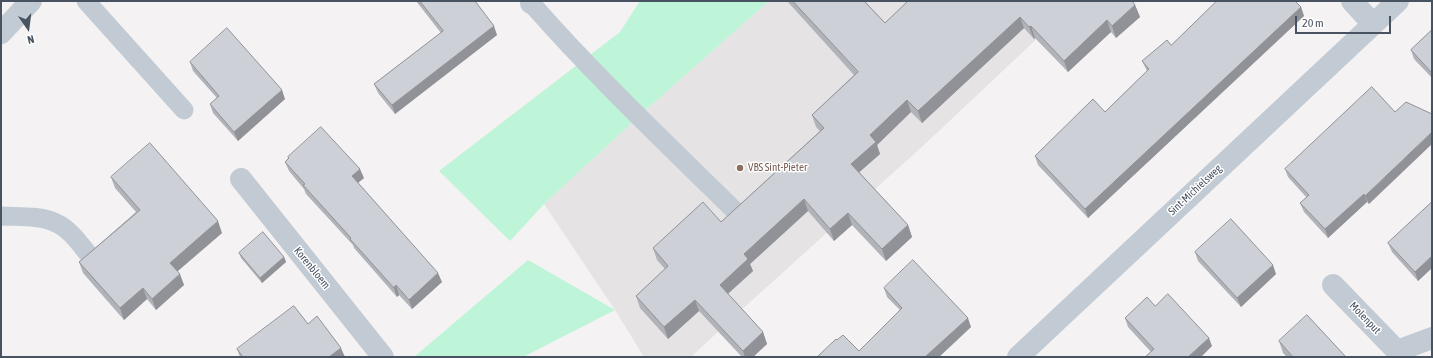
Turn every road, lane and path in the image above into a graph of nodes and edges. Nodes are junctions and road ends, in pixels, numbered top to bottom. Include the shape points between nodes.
1 (31, 1) edge
2 (86, 1) edge
3 (1352, 1) edge
4 (1398, 1) edge
5 (531, 2) edge
6 (1373, 24) junction
7 (1, 33) edge
8 (184, 110) dead end
9 (241, 179) dead end
10 (735, 211) edge
11 (1, 216) edge
12 (90, 255) edge
13 (1333, 285) dead end
14 (1432, 338) edge
15 (1399, 354) edge
16 (383, 357) edge
17 (1018, 357) edge

1 - 7 street
2 - 8 lane
3 - 6 street
4 - 6 street, Sint-Michielsweg
5 - 10 lane via 561,37
6 - 17 street, Sint-Michielsweg
9 - 16 street, Korenbloem
11 - 12 lane via 35,217 56,223 71,233
13 - 15 street, Molenput
14 - 15 street, Molenput

